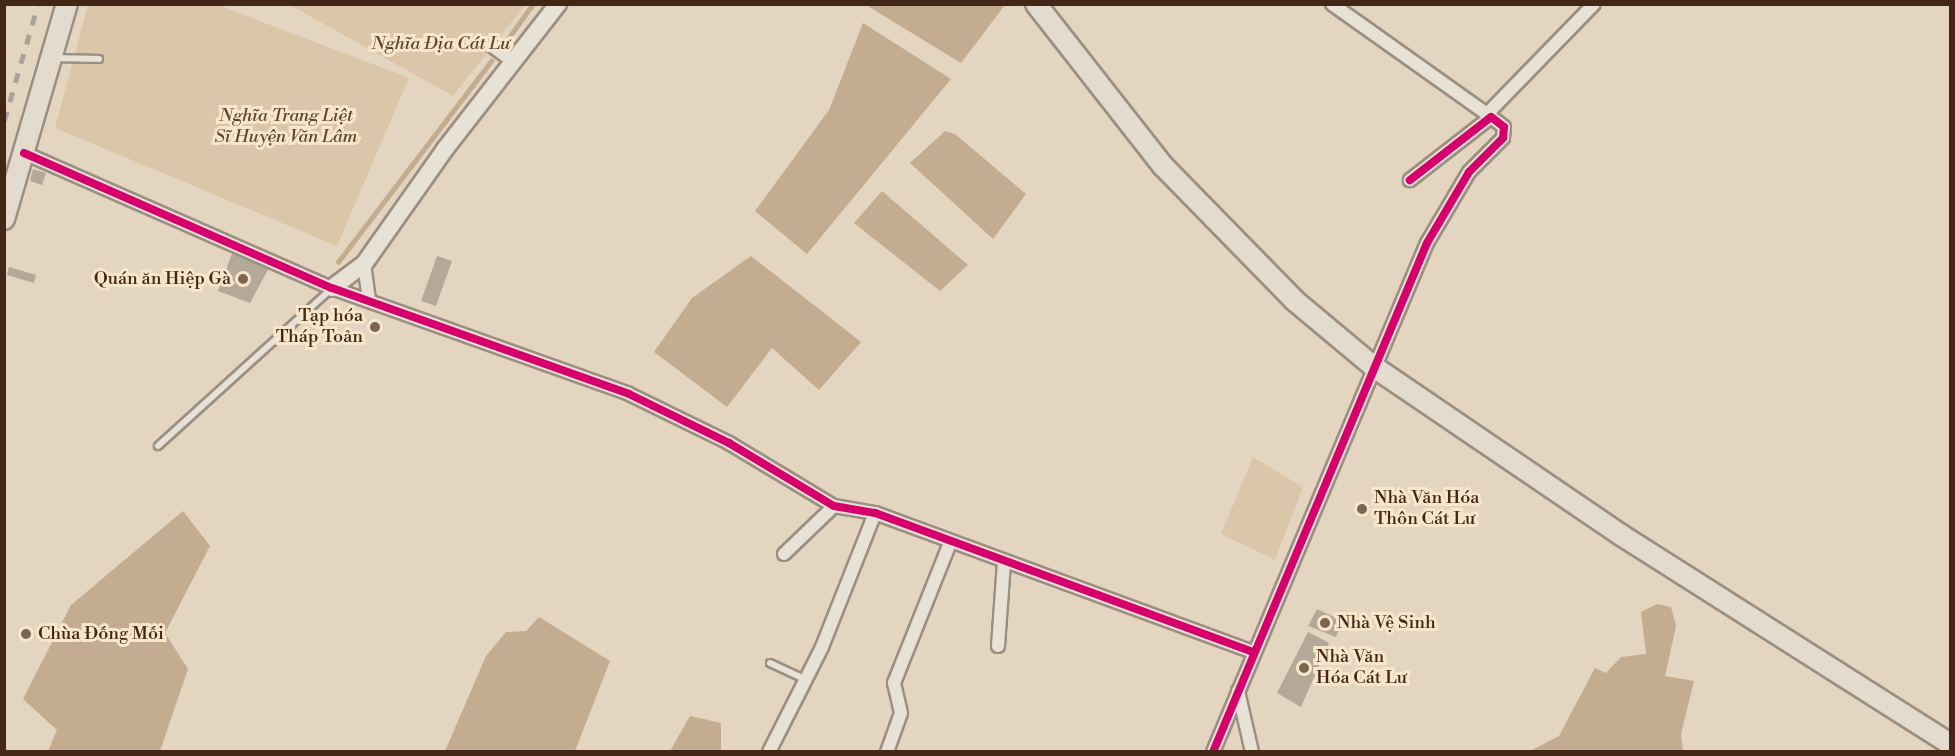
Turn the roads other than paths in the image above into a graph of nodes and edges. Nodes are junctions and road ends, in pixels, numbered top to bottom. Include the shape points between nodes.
1 (67, 4) edge
2 (558, 4) edge
3 (1036, 4) edge
4 (1332, 4) edge
5 (1594, 4) edge
6 (492, 46) dead end
7 (52, 58) junction
8 (99, 60) dead end
9 (513, 61) junction
10 (1489, 115) junction
11 (24, 153) junction
12 (1410, 180) dead end
13 (4, 219) edge
14 (364, 264) junction
15 (332, 288) junction
16 (369, 301) junction
17 (1374, 367) junction
18 (158, 446) dead end
19 (834, 506) junction
20 (875, 513) junction
21 (950, 543) junction
22 (784, 554) dead end
23 (1004, 563) junction
24 (998, 646) dead end
25 (1251, 651) junction
26 (770, 663) dead end
27 (805, 679) junction
28 (1238, 691) junction
29 (1950, 744) edge
30 (768, 752) edge
31 (887, 752) edge
32 (1213, 752) edge
33 (1252, 752) edge

1 - 7 main road
2 - 9 main road
3 - 17 main road via 1163,166 1294,300
4 - 10 street
5 - 10 street
6 - 9 street
7 - 8 lane
7 - 11 main road
9 - 14 main road
10 - 12 street
10 - 17 street via 1504,127 1503,138 1469,172 1447,207
11 - 13 main road
11 - 15 street
14 - 15 main road
14 - 16 street
15 - 16 street
15 - 18 lane
16 - 19 street via 629,394 729,443
17 - 25 street via 1295,565
17 - 29 main road via 1621,535
19 - 20 street
19 - 22 street
20 - 21 street
20 - 27 street
21 - 23 street
21 - 31 street via 894,683 901,713
23 - 24 street
23 - 25 street
25 - 28 street
26 - 27 lane
27 - 30 street
28 - 32 street
28 - 33 street

